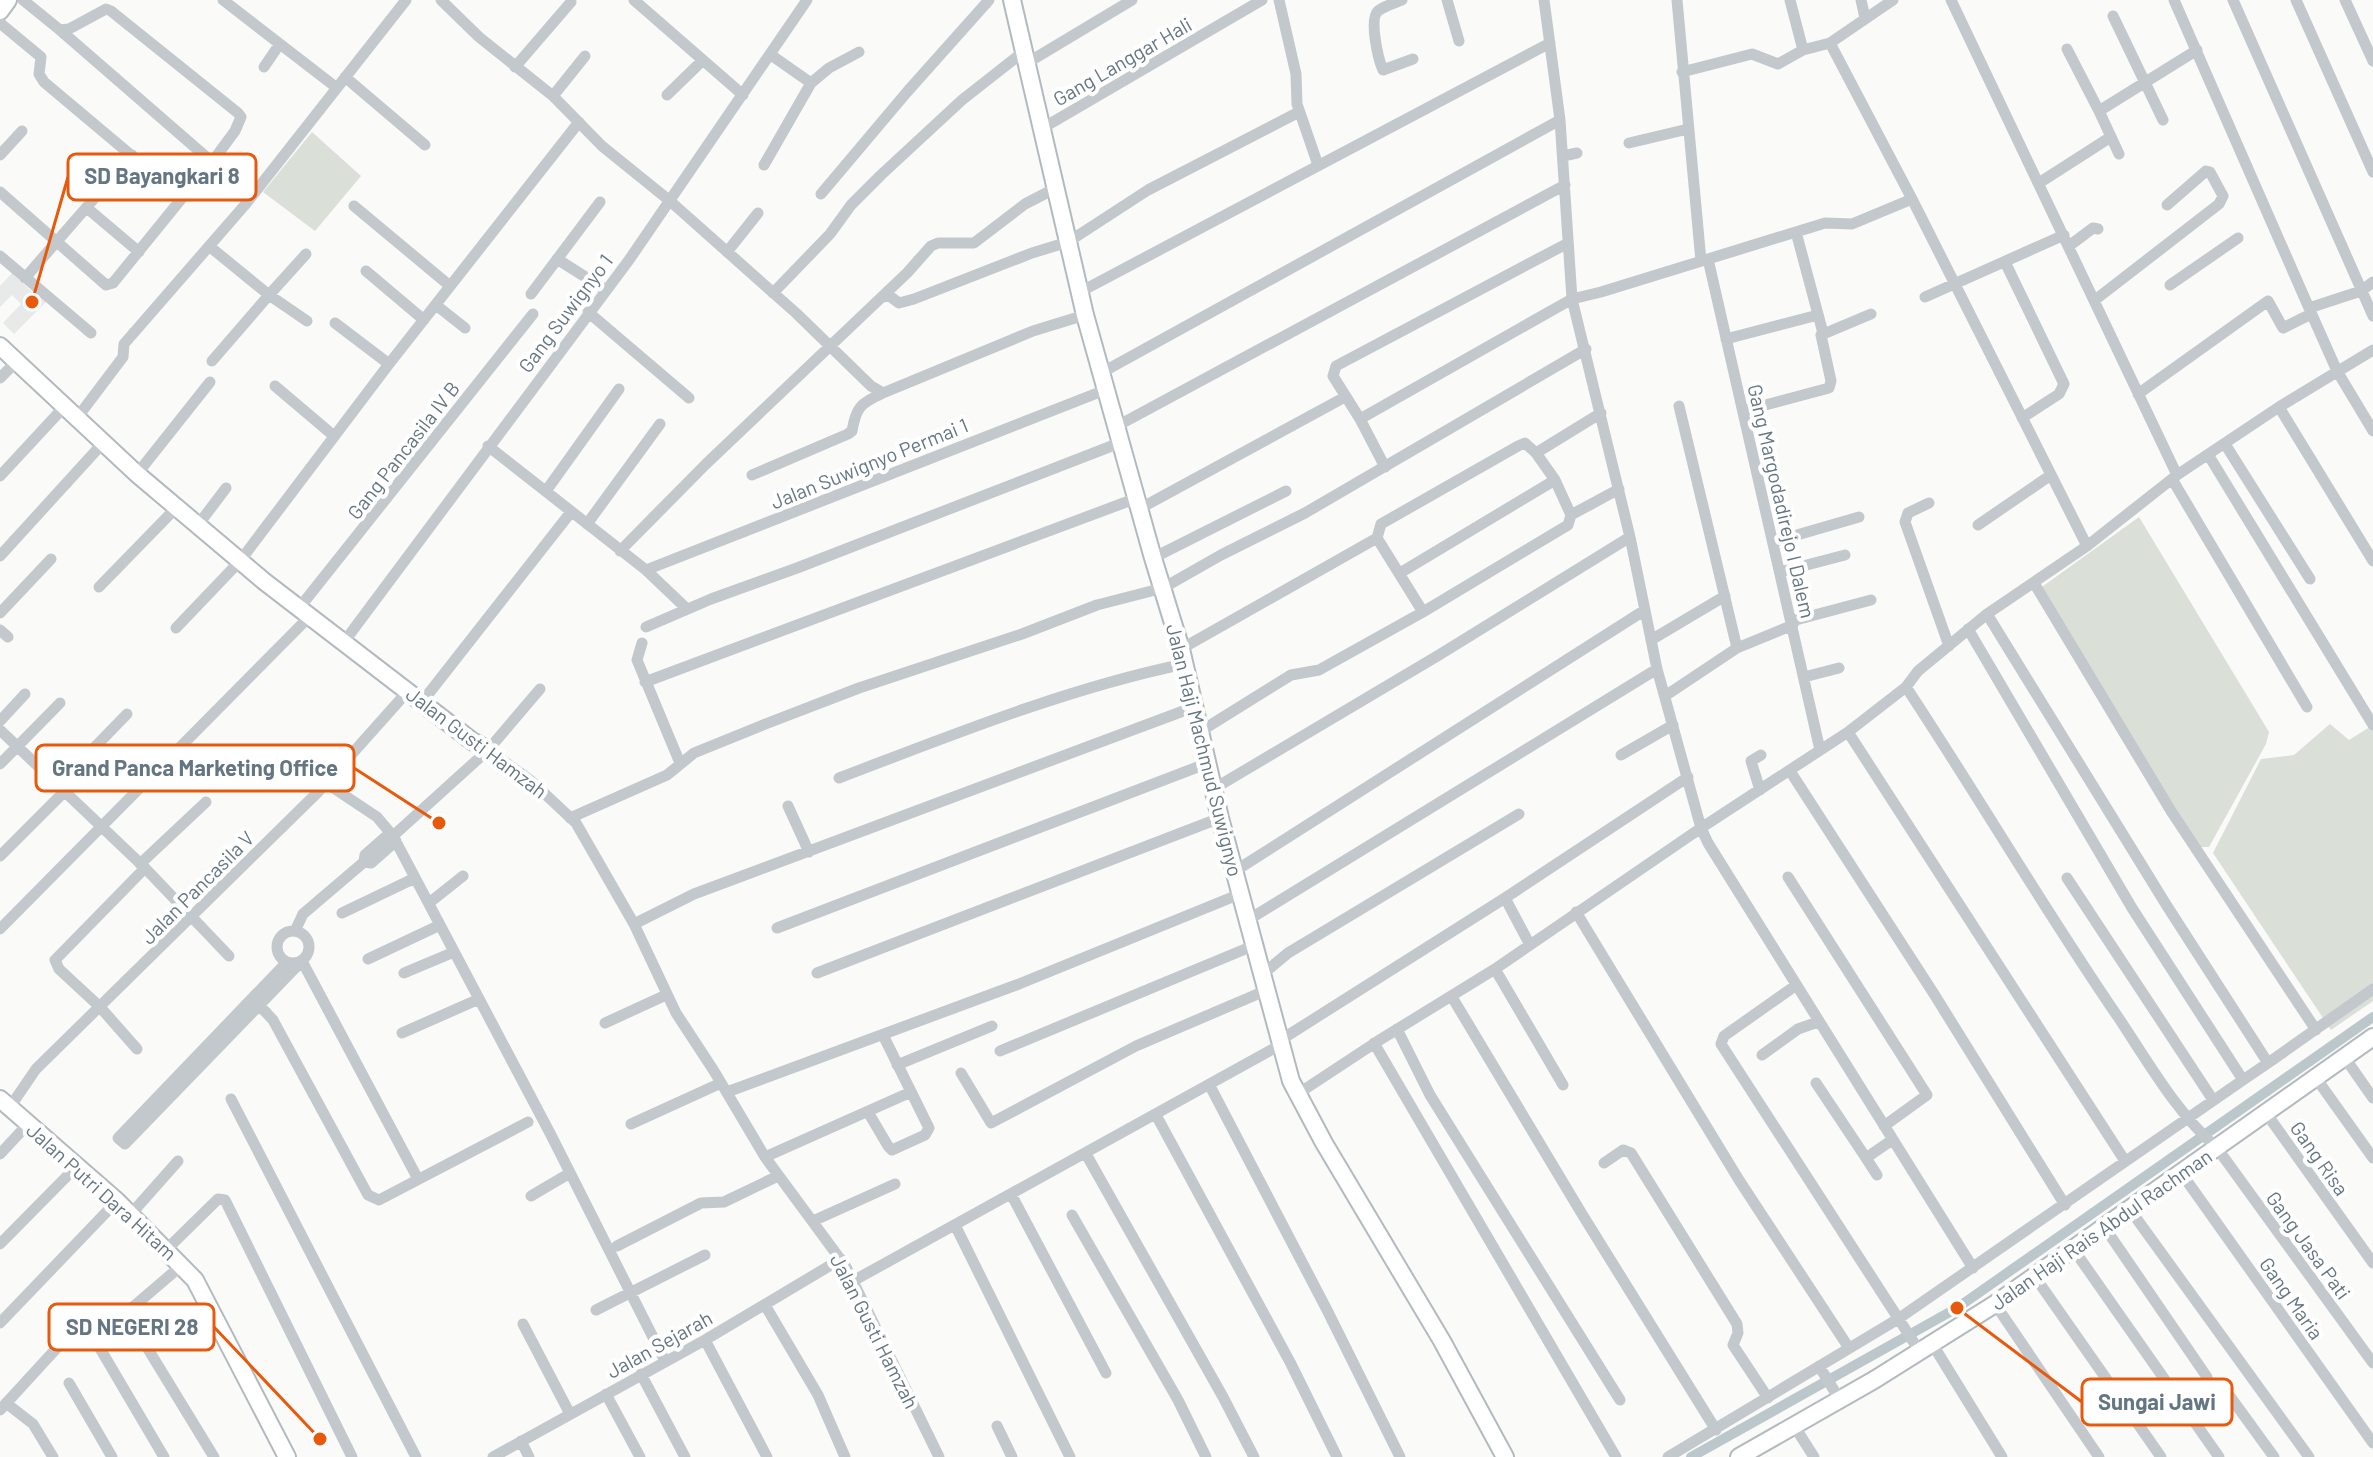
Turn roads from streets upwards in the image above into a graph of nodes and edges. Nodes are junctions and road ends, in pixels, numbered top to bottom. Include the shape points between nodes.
1 (8, 0) edge
2 (23, 0) edge
3 (223, 0) edge
4 (406, 0) edge
5 (441, 0) edge
6 (634, 0) edge
7 (807, 0) edge
8 (989, 0) edge
9 (1012, 0) edge
10 (1132, 0) edge
11 (1262, 0) edge
12 (1279, 0) edge
13 (1402, 0) edge
14 (1447, 0) edge
15 (1544, 0) edge
16 (1677, 0) edge
17 (1790, 0) edge
18 (1861, 0) edge
19 (1893, 0) edge
20 (1951, 0) edge
21 (2174, 0) edge
22 (2233, 0) edge
23 (2296, 0) edge
24 (2345, 0) edge
25 (571, 2) dead end
26 (0, 11) edge
27 (2113, 16) dead end
28 (1865, 18) junction
29 (0, 23) edge
30 (60, 30) junction
31 (1459, 41) dead end
32 (1550, 43) junction
33 (1830, 43) junction
34 (279, 45) junction
35 (2067, 49) dead end
36 (1803, 50) junction
37 (2197, 50) junction
38 (859, 52) dead end
39 (771, 55) junction
40 (585, 56) dead end
41 (1025, 57) junction
42 (1413, 59) dead end
43 (702, 61) junction
44 (2373, 61) edge
45 (264, 67) dead end
46 (515, 67) junction
47 (1682, 72) junction
48 (341, 82) junction
49 (2144, 82) junction
50 (811, 83) junction
51 (667, 95) dead end
52 (743, 95) junction
53 (553, 96) junction
54 (2099, 111) junction
55 (1299, 112) junction
56 (1560, 120) junction
57 (2163, 120) dead end
58 (579, 122) junction
59 (1041, 129) junction
60 (1688, 129) junction
61 (22, 131) dead end
62 (2106, 140) dead end
63 (1629, 143) dead end
64 (425, 145) dead end
65 (1577, 153) dead end
66 (2119, 154) dead end
67 (0, 155) edge
68 (132, 155) junction
69 (1563, 156) junction
70 (212, 162) junction
71 (764, 165) dead end
72 (1318, 165) junction
73 (2373, 172) edge
74 (2039, 183) junction
75 (1565, 185) junction
76 (1054, 189) junction
77 (0, 192) edge
78 (821, 194) dead end
79 (182, 198) junction
80 (1912, 199) junction
81 (670, 201) junction
82 (600, 202) dead end
83 (2167, 205) dead end
84 (354, 206) dead end
85 (87, 208) junction
86 (758, 213) dead end
87 (2098, 229) dead end
88 (1796, 232) junction
89 (2238, 238) dead end
90 (2067, 240) junction
91 (1068, 242) junction
92 (58, 243) junction
93 (1568, 243) junction
94 (209, 246) junction
95 (139, 252) junction
96 (727, 252) junction
97 (306, 254) dead end
98 (0, 256) edge
99 (557, 259) junction
100 (1705, 260) junction
101 (2005, 262) junction
102 (366, 271) dead end
103 (25, 278) junction
104 (2373, 282) edge
105 (1955, 284) junction
106 (2170, 285) dead end
107 (450, 286) junction
108 (606, 290) junction
109 (2361, 291) junction
110 (1080, 292) junction
111 (773, 293) junction
112 (531, 294) dead end
113 (269, 295) junction
114 (1925, 297) dead end
115 (880, 299) junction
116 (1572, 299) junction
117 (2095, 300) junction
118 (436, 305) junction
119 (2310, 311) junction
120 (588, 312) junction
121 (533, 314) dead end
122 (1871, 314) dead end
123 (1085, 315) junction
124 (1818, 315) junction
125 (2373, 316) edge
126 (424, 320) junction
127 (307, 321) dead end
128 (335, 323) dead end
129 (465, 328) dead end
130 (91, 333) dead end
131 (1823, 333) junction
132 (1726, 339) junction
133 (0, 346) edge
134 (831, 346) junction
135 (1586, 349) junction
136 (2373, 350) edge
137 (17, 361) junction
138 (212, 361) dead end
139 (389, 364) junction
140 (2337, 371) junction
141 (1101, 373) junction
142 (0, 378) edge
143 (210, 382) dead end
144 (275, 386) dead end
145 (619, 389) dead end
146 (1105, 390) junction
147 (883, 393) junction
148 (2138, 394) junction
149 (1345, 397) junction
150 (689, 398) dead end
151 (1679, 406) dead end
152 (2279, 407) junction
153 (1743, 411) junction
154 (70, 412) junction
155 (1601, 413) junction
156 (2022, 418) junction
157 (1360, 419) junction
158 (660, 424) dead end
159 (1117, 426) junction
160 (2373, 431) edge
161 (334, 436) junction
162 (1122, 442) junction
163 (103, 443) junction
164 (2225, 444) junction
165 (488, 446) junction
166 (1536, 453) junction
167 (2209, 456) junction
168 (1385, 467) junction
169 (137, 474) junction
170 (752, 475) dead end
171 (2051, 475) junction
172 (0, 476) edge
173 (2174, 477) junction
174 (1555, 480) junction
175 (226, 488) dead end
176 (1619, 489) junction
177 (546, 491) junction
178 (1286, 491) dead end
179 (1929, 503) dead end
180 (1138, 504) junction
181 (176, 508) junction
182 (571, 512) junction
183 (1571, 515) junction
184 (1859, 517) dead end
185 (587, 524) junction
186 (198, 525) junction
187 (1978, 525) dead end
188 (1630, 537) junction
189 (1377, 538) junction
190 (1773, 542) junction
191 (2087, 546) junction
192 (620, 551) junction
193 (1845, 555) dead end
194 (0, 556) edge
195 (1153, 558) junction
196 (51, 559) dead end
197 (240, 561) junction
198 (2373, 561) edge
199 (646, 570) junction
200 (1780, 572) junction
201 (1400, 573) junction
202 (2310, 579) dead end
203 (2034, 583) junction
204 (99, 587) dead end
205 (1163, 588) junction
206 (1725, 596) junction
207 (1871, 600) dead end
208 (687, 609) junction
209 (1645, 610) junction
210 (305, 612) junction
211 (1423, 612) junction
212 (0, 613) edge
213 (1987, 614) junction
214 (1792, 623) junction
215 (646, 627) dead end
216 (176, 628) dead end
217 (1968, 629) junction
218 (1651, 640) junction
219 (344, 642) junction
220 (642, 643) dead end
221 (1949, 646) junction
222 (1737, 648) junction
223 (1182, 657) junction
224 (1839, 668) dead end
225 (1657, 669) junction
226 (1804, 677) junction
227 (645, 682) junction
228 (1906, 687) junction
229 (540, 689) dead end
230 (408, 691) junction
231 (25, 694) dead end
232 (1665, 696) junction
233 (422, 702) junction
234 (60, 703) dead end
235 (1194, 707) junction
236 (2307, 707) dead end
237 (127, 714) dead end
238 (0, 721) edge
239 (1673, 725) junction
240 (2373, 725) edge
241 (0, 730) edge
242 (1201, 731) junction
243 (1848, 732) junction
244 (16, 748) junction
245 (488, 750) junction
246 (1820, 750) junction
247 (1621, 755) dead end
248 (1761, 755) dead end
249 (680, 763) junction
250 (1208, 763) junction
251 (0, 764) edge
252 (1790, 771) junction
253 (1688, 777) junction
254 (839, 778) dead end
255 (326, 783) junction
256 (1215, 788) junction
257 (60, 789) junction
258 (1760, 790) junction
259 (206, 802) dead end
260 (788, 806) dead end
261 (1519, 814) dead end
262 (570, 818) junction
263 (1220, 818) junction
264 (102, 827) junction
265 (1701, 828) junction
266 (393, 837) junction
267 (809, 852) junction
268 (0, 856) edge
269 (142, 866) junction
270 (1235, 871) junction
271 (463, 876) dead end
272 (1788, 877) dead end
273 (415, 878) junction
274 (2067, 878) dead end
275 (1240, 894) junction
276 (1505, 898) junction
277 (429, 903) junction
278 (1576, 912) junction
279 (342, 913) dead end
280 (191, 917) junction
281 (1248, 920) junction
282 (634, 924) junction
283 (440, 925) junction
284 (777, 928) dead end
285 (0, 929) edge
286 (299, 932) junction
287 (1255, 945) junction
288 (1530, 945) junction
289 (454, 952) junction
290 (229, 956) dead end
291 (368, 959) dead end
292 (302, 961) junction
293 (287, 962) junction
294 (1495, 969) junction
295 (404, 973) dead end
296 (817, 973) dead end
297 (1265, 982) junction
298 (1795, 986) junction
299 (2373, 989) edge
300 (666, 995) junction
301 (1452, 997) junction
302 (479, 999) junction
303 (259, 1005) junction
304 (100, 1007) junction
305 (1818, 1022) junction
306 (605, 1023) dead end
307 (992, 1026) dead end
308 (1397, 1029) junction
309 (2316, 1030) junction
310 (402, 1033) dead end
311 (883, 1035) junction
312 (222, 1036) junction
313 (2373, 1037) edge
314 (1280, 1043) junction
315 (1374, 1043) junction
316 (137, 1049) dead end
317 (1000, 1051) dead end
318 (1762, 1055) dead end
319 (2345, 1058) junction
320 (2268, 1063) junction
321 (897, 1065) junction
322 (961, 1073) dead end
323 (2316, 1078) junction
324 (2243, 1080) junction
325 (1816, 1083) dead end
326 (1563, 1085) dead end
327 (1210, 1086) junction
328 (724, 1087) junction
329 (911, 1092) junction
330 (1299, 1093) junction
331 (2373, 1098) edge
332 (231, 1099) dead end
333 (2213, 1100) junction
334 (5, 1103) edge
335 (868, 1112) junction
336 (2266, 1113) junction
337 (1156, 1115) junction
338 (2188, 1120) junction
339 (528, 1122) dead end
340 (28, 1124) junction
341 (631, 1124) dead end
342 (1884, 1126) junction
343 (1892, 1140) junction
344 (2213, 1145) junction
345 (0, 1154) edge
346 (1086, 1154) junction
347 (765, 1157) junction
348 (1866, 1158) junction
349 (2373, 1158) edge
350 (178, 1161) dead end
351 (2125, 1161) junction
352 (1604, 1163) dead end
353 (77, 1166) junction
354 (570, 1173) junction
355 (2182, 1174) junction
356 (1877, 1175) dead end
357 (778, 1176) junction
358 (418, 1179) junction
359 (895, 1184) dead end
360 (1011, 1194) junction
361 (531, 1196) dead end
362 (117, 1201) junction
363 (2065, 1205) junction
364 (2131, 1211) junction
365 (131, 1214) junction
366 (1072, 1215) dead end
367 (813, 1221) junction
368 (955, 1225) junction
369 (2105, 1228) junction
370 (0, 1244) edge
371 (617, 1246) dead end
372 (166, 1250) junction
373 (2074, 1250) junction
374 (705, 1255) dead end
375 (841, 1259) junction
376 (2373, 1263) edge
377 (182, 1265) junction
378 (1973, 1268) junction
379 (2035, 1277) junction
380 (853, 1281) junction
381 (630, 1292) junction
382 (1995, 1304) junction
383 (765, 1305) junction
384 (596, 1310) dead end
385 (126, 1313) junction
386 (1900, 1322) junction
387 (0, 1323) edge
388 (523, 1324) dead end
389 (705, 1340) junction
390 (98, 1345) junction
391 (1849, 1348) junction
392 (1923, 1348) junction
393 (665, 1361) junction
394 (2373, 1363) edge
395 (1820, 1368) junction
396 (1106, 1373) dead end
397 (641, 1374) junction
398 (2207, 1377) dead end
399 (69, 1383) dead end
400 (606, 1394) junction
401 (1837, 1394) junction
402 (2229, 1395) dead end
403 (1768, 1398) junction
404 (1620, 1400) dead end
405 (3, 1407) edge
406 (570, 1414) junction
407 (1793, 1424) junction
408 (997, 1426) dead end
409 (1716, 1430) junction
410 (521, 1441) junction
411 (2373, 1443) edge
412 (53, 1457) edge
413 (112, 1457) edge
414 (164, 1457) edge
415 (214, 1457) edge
416 (287, 1457) edge
417 (352, 1457) edge
418 (416, 1457) edge
419 (493, 1457) edge
420 (529, 1457) edge
421 (640, 1457) edge
422 (685, 1457) edge
423 (767, 1457) edge
424 (845, 1457) edge
425 (939, 1457) edge
426 (1012, 1457) edge
427 (1070, 1457) edge
428 (1206, 1457) edge
429 (1254, 1457) edge
430 (1337, 1457) edge
431 (1400, 1457) edge
432 (1505, 1457) edge
433 (1616, 1457) edge
434 (1668, 1457) edge
435 (1739, 1457) edge
436 (1814, 1457) edge
437 (2002, 1457) edge
438 (2099, 1457) edge
439 (2161, 1457) edge
440 (2219, 1457) edge
441 (2274, 1457) edge
442 (2309, 1457) edge

1 - 26 street
2 - 30 street
3 - 34 street
4 - 48 street
5 - 46 street
6 - 43 street
7 - 39 street, Gang Suwignyo 1
8 - 78 street
9 - 41 street, Jalan Haji Machmud Suwignyo
10 - 41 street
11 - 59 street, Gang Langgar Hali
12 - 55 street
13 - 42 street via 1377,12 1374,28 1383,70
14 - 31 street
15 - 32 street
16 - 47 street, Gang Margodadirejo I Dalem
17 - 36 street
18 - 28 street
19 - 28 street
20 - 74 street
21 - 37 street
22 - 109 street
23 - 73 street
24 - 44 street
25 - 46 street
27 - 49 street
28 - 33 street
29 - 68 street via 41,57 39,74 44,82
30 - 70 street
30 - 70 street via 111,11 238,113 240,123
32 - 56 street
32 - 72 street
33 - 36 street
33 - 80 street
34 - 45 street
34 - 48 street
35 - 54 street
36 - 47 street via 1778,64 1752,54
37 - 49 street
37 - 119 street
38 - 50 street
39 - 50 street
39 - 52 street, Gang Suwignyo 1
40 - 53 street
41 - 59 street, Jalan Haji Machmud Suwignyo
41 - 111 street via 962,100 881,175
43 - 51 street
43 - 52 street
46 - 53 street
47 - 60 street, Gang Margodadirejo I Dalem
48 - 64 street
48 - 94 street
49 - 54 street
49 - 57 street
50 - 71 street
52 - 81 street, Gang Suwignyo 1
53 - 58 street
54 - 66 street
55 - 72 street
55 - 91 street via 1148,190
56 - 69 street
56 - 141 street
58 - 81 street
58 - 107 street
59 - 76 street, Jalan Haji Machmud Suwignyo
60 - 63 street
60 - 100 street, Gang Margodadirejo I Dalem
61 - 67 street
62 - 74 street
65 - 69 street
68 - 79 street
68 - 85 street
69 - 75 street
70 - 79 street
72 - 110 street
74 - 90 street
75 - 93 street
75 - 159 street
76 - 91 street, Jalan Haji Machmud Suwignyo
76 - 115 street via 974,243 931,246
77 - 92 street
79 - 95 street
80 - 88 street via 1852,224 1831,221
80 - 105 street
81 - 96 street
81 - 108 street, Gang Suwignyo 1
82 - 99 street
83 - 117 street via 2206,171 2223,196
84 - 107 street
85 - 92 street
85 - 95 street
86 - 96 street
87 - 90 street
88 - 100 street
88 - 124 street
89 - 106 street
90 - 101 street
90 - 117 street
91 - 110 street, Jalan Haji Machmud Suwignyo
91 - 115 street via 914,299
92 - 95 street via 106,285
92 - 103 street
93 - 116 street
93 - 149 street via 1336,366 1333,376
94 - 113 street
94 - 154 street via 124,344 123,357
96 - 111 street
97 - 113 street
98 - 103 street
99 - 108 street
99 - 112 street
100 - 116 street
100 - 132 street, Gang Margodadirejo I Dalem
101 - 105 street
101 - 156 street via 2064,384 2059,394
102 - 126 street
103 - 130 street
104 - 109 street
105 - 114 street
105 - 156 street
107 - 118 street
108 - 120 street, Gang Suwignyo 1
109 - 119 street
109 - 125 street
110 - 123 street, Jalan Haji Machmud Suwignyo
111 - 134 street
113 - 127 street
113 - 138 street
115 - 134 street
116 - 135 street
116 - 157 street
117 - 148 street
118 - 126 street
118 - 129 street
119 - 140 street
119 - 148 street via 2283,328 2268,301
120 - 150 street
120 - 165 street, Gang Suwignyo 1
121 - 210 street, Gang Pancasila IV B
122 - 131 street
123 - 141 street, Jalan Haji Machmud Suwignyo
123 - 147 street
124 - 131 street
124 - 132 street
126 - 139 street
128 - 139 street
131 - 153 street via 1829,388
132 - 153 street, Gang Margodadirejo I Dalem
133 - 137 street, Jalan Gusti Hamzah
134 - 147 street
134 - 192 street
135 - 155 street
135 - 168 street
136 - 140 street
137 - 142 street
137 - 154 street, Jalan Gusti Hamzah
139 - 161 street
140 - 152 street
140 - 160 street
141 - 146 street, Jalan Haji Machmud Suwignyo
143 - 169 street
144 - 161 street
145 - 177 street
146 - 159 street, Jalan Haji Machmud Suwignyo
146 - 199 street, Jalan Suwignyo Permai 1
147 - 170 street via 858,409 848,434
148 - 173 street
149 - 157 street
149 - 180 street
151 - 206 street
152 - 164 street
152 - 198 street
153 - 190 street, Gang Margodadirejo I Dalem
154 - 163 street, Jalan Gusti Hamzah
154 - 172 street
155 - 166 street
155 - 176 street
156 - 171 street
157 - 168 street
158 - 185 street
159 - 162 street, Jalan Haji Machmud Suwignyo
161 - 197 street
162 - 180 street, Jalan Haji Machmud Suwignyo
162 - 208 street
163 - 169 street, Jalan Gusti Hamzah
163 - 194 street
164 - 167 street
164 - 202 street
165 - 177 street
165 - 219 street, Gang Suwignyo 1
166 - 174 street
166 - 189 street via 1525,443 1518,446 1381,524
167 - 173 street
167 - 240 street
168 - 205 street
169 - 181 street, Jalan Gusti Hamzah
171 - 187 street
171 - 191 street
173 - 191 street
173 - 236 street
174 - 183 street
174 - 201 street
175 - 186 street
176 - 183 street
176 - 188 street
177 - 182 street
178 - 195 street
179 - 221 street via 1908,513 1905,522
180 - 195 street, Jalan Haji Machmud Suwignyo
180 - 227 street
181 - 186 street, Jalan Gusti Hamzah
181 - 204 street
182 - 185 street
182 - 233 street
183 - 211 street via 1568,525
184 - 190 street
185 - 192 street
186 - 197 street, Jalan Gusti Hamzah
188 - 209 street
188 - 256 street
189 - 201 street
189 - 223 street
190 - 200 street, Gang Margodadirejo I Dalem
191 - 203 street
192 - 199 street
193 - 200 street
195 - 205 street, Jalan Haji Machmud Suwignyo
196 - 212 street
197 - 210 street, Jalan Gusti Hamzah
197 - 216 street
199 - 208 street
200 - 214 street, Gang Margodadirejo I Dalem
201 - 211 street
203 - 213 street
203 - 309 street via 2171,811
205 - 223 street, Jalan Haji Machmud Suwignyo
205 - 249 street via 1097,605 859,688
206 - 218 street
206 - 222 street
207 - 214 street
208 - 215 street
209 - 218 street
209 - 270 street
210 - 219 street, Jalan Gusti Hamzah
210 - 264 street, Gang Pancasila IV B
211 - 242 street via 1319,670 1291,675
213 - 217 street
213 - 320 street
214 - 222 street
214 - 226 street, Gang Margodadirejo I Dalem
217 - 221 street
217 - 324 street via 2132,908
218 - 225 street
219 - 230 street, Jalan Gusti Hamzah
220 - 227 street via 637,660
221 - 228 street
222 - 232 street
223 - 235 street, Jalan Haji Machmud Suwignyo
223 - 254 street
224 - 226 street
225 - 232 street
225 - 281 street
226 - 246 street, Gang Margodadirejo I Dalem
227 - 249 street
228 - 243 street
228 - 338 street, Gang Jasa Pati via 2052,922
229 - 245 street
230 - 233 street, Jalan Gusti Hamzah
230 - 255 street, Jalan Pancasila V
231 - 238 street
232 - 239 street
233 - 245 street, Jalan Gusti Hamzah
234 - 244 street
235 - 242 street, Jalan Haji Machmud Suwignyo
235 - 267 street
237 - 257 street
239 - 247 street
239 - 253 street
241 - 244 street
242 - 250 street, Jalan Haji Machmud Suwignyo
243 - 246 street
243 - 351 street
244 - 251 street
244 - 257 street
245 - 262 street, Jalan Gusti Hamzah
245 - 266 street
246 - 252 street
248 - 258 street via 1751,761
249 - 262 street via 667,775
250 - 256 street, Jalan Haji Machmud Suwignyo
250 - 284 street
252 - 258 street
252 - 363 street
253 - 265 street
253 - 276 street
255 - 266 street via 377,817
255 - 280 street, Jalan Pancasila V
256 - 263 street, Jalan Haji Machmud Suwignyo
257 - 264 street
257 - 268 street
258 - 265 street
259 - 269 street
260 - 267 street
261 - 297 street via 1288,953
262 - 282 street, Jalan Gusti Hamzah
263 - 270 street, Jalan Haji Machmud Suwignyo
263 - 296 street
264 - 269 street
264 - 285 street, Gang Pancasila IV B
265 - 278 street
265 - 298 street
266 - 273 street
266 - 286 street via 365,855 364,862 303,914
267 - 282 street via 694,894
269 - 280 street
269 - 304 street via 55,960
270 - 275 street, Jalan Haji Machmud Suwignyo
271 - 277 street
272 - 342 street via 1927,1095
273 - 277 street
273 - 279 street
274 - 333 street
275 - 281 street, Jalan Haji Machmud Suwignyo
275 - 311 street
276 - 288 street
276 - 314 street
277 - 283 street
278 - 288 street
278 - 391 street via 1739,1180
280 - 290 street
280 - 304 street, Jalan Pancasila V
281 - 287 street, Jalan Haji Machmud Suwignyo
282 - 300 street, Jalan Gusti Hamzah
283 - 289 street
283 - 291 street
286 - 292 street via 310,946
286 - 293 street via 282,935 277,943 279,957
287 - 297 street, Jalan Haji Machmud Suwignyo
287 - 317 street
288 - 294 street
289 - 295 street
289 - 302 street
292 - 293 street
292 - 303 street
292 - 358 street
293 - 312 street
294 - 301 street
294 - 326 street
297 - 314 street, Jalan Haji Machmud Suwignyo
297 - 322 street via 991,1123
298 - 305 street
298 - 386 street via 1724,1036 1721,1044
299 - 309 street
300 - 306 street
300 - 328 street, Jalan Gusti Hamzah
301 - 308 street
301 - 409 street
302 - 310 street
302 - 354 street
303 - 312 street
303 - 358 street via 273,1020 368,1195 379,1200
304 - 316 street
304 - 334 street, Jalan Pancasila V
305 - 318 street via 1798,1029
305 - 342 street
307 - 321 street
308 - 315 street
308 - 404 street via 1430,1095
309 - 320 street
311 - 321 street
311 - 328 street
312 - 312 street via 125,1144 118,1138
313 - 319 street, Jalan Haji Rais Abdul Rachman
314 - 327 street
314 - 330 street, Jalan Haji Machmud Suwignyo
315 - 330 street
315 - 433 street
319 - 323 street, Jalan Haji Rais Abdul Rachman
319 - 331 street
320 - 324 street
321 - 329 street
323 - 336 street, Jalan Haji Rais Abdul Rachman
323 - 349 street
324 - 333 street
325 - 348 street
327 - 337 street
327 - 431 street
328 - 341 street
328 - 347 street, Jalan Gusti Hamzah
329 - 335 street
329 - 335 street via 929,1128 896,1150 888,1146
330 - 432 street, Jalan Haji Machmud Suwignyo
332 - 418 street
333 - 338 street
334 - 340 street, Jalan Putri Dara Hitam
335 - 347 street
336 - 344 street, Jalan Haji Rais Abdul Rachman
336 - 376 street, Gang Risa
337 - 346 street
337 - 430 street
338 - 344 street, Gang Jasa Pati
338 - 351 street
339 - 358 street
340 - 345 street
340 - 353 street, Jalan Putri Dara Hitam
342 - 343 street
343 - 348 street
343 - 378 street
344 - 355 street, Jalan Haji Rais Abdul Rachman
344 - 394 street, Gang Jasa Pati
346 - 360 street
346 - 429 street
347 - 357 street, Jalan Gusti Hamzah
348 - 356 street
350 - 365 street
351 - 363 street
352 - 403 street via 1623,1150 1631,1153 1737,1324 1733,1345
353 - 362 street, Jalan Putri Dara Hitam
353 - 370 street
354 - 361 street
354 - 381 street
355 - 364 street, Jalan Haji Rais Abdul Rachman
355 - 411 street, Gang Maria
357 - 367 street, Jalan Gusti Hamzah
357 - 371 street via 724,1202 701,1203
359 - 367 street
360 - 368 street
360 - 396 street
362 - 365 street, Jalan Putri Dara Hitam
362 - 387 street
363 - 378 street
364 - 369 street, Jalan Haji Rais Abdul Rachman
364 - 442 street
365 - 372 street, Jalan Putri Dara Hitam
366 - 428 street
367 - 375 street, Jalan Gusti Hamzah
368 - 380 street
368 - 427 street
369 - 373 street, Jalan Haji Rais Abdul Rachman
369 - 398 street
372 - 377 street, Jalan Putri Dara Hitam
372 - 417 street via 218,1199 225,1200
373 - 379 street, Jalan Haji Rais Abdul Rachman
373 - 440 street
374 - 381 street
375 - 380 street, Jalan Gusti Hamzah
375 - 383 street, Jalan Sejarah
377 - 385 street
377 - 416 street, Jalan Putri Dara Hitam via 212,1310
378 - 386 street
379 - 382 street, Jalan Haji Rais Abdul Rachman
379 - 439 street
380 - 425 street, Jalan Gusti Hamzah
381 - 384 street
381 - 393 street
382 - 392 street, Jalan Haji Rais Abdul Rachman
382 - 438 street
383 - 389 street, Jalan Sejarah
383 - 424 street via 818,1395
385 - 390 street
385 - 415 street
386 - 391 street
386 - 392 street
388 - 406 street
389 - 393 street, Jalan Sejarah
389 - 423 street
390 - 405 street via 83,1327 76,1327
390 - 414 street
391 - 395 street
392 - 401 street, Jalan Haji Rais Abdul Rachman
392 - 437 street
393 - 397 street, Jalan Sejarah
395 - 401 street
395 - 403 street
397 - 400 street, Jalan Sejarah
397 - 422 street
399 - 413 street
400 - 406 street, Jalan Sejarah
400 - 421 street
401 - 407 street, Jalan Haji Rais Abdul Rachman
402 - 441 street
403 - 409 street
405 - 412 street via 35,1427
406 - 410 street, Jalan Sejarah
407 - 435 street, Jalan Haji Rais Abdul Rachman
407 - 436 street
408 - 426 street
409 - 434 street
410 - 419 street, Jalan Sejarah
410 - 420 street

